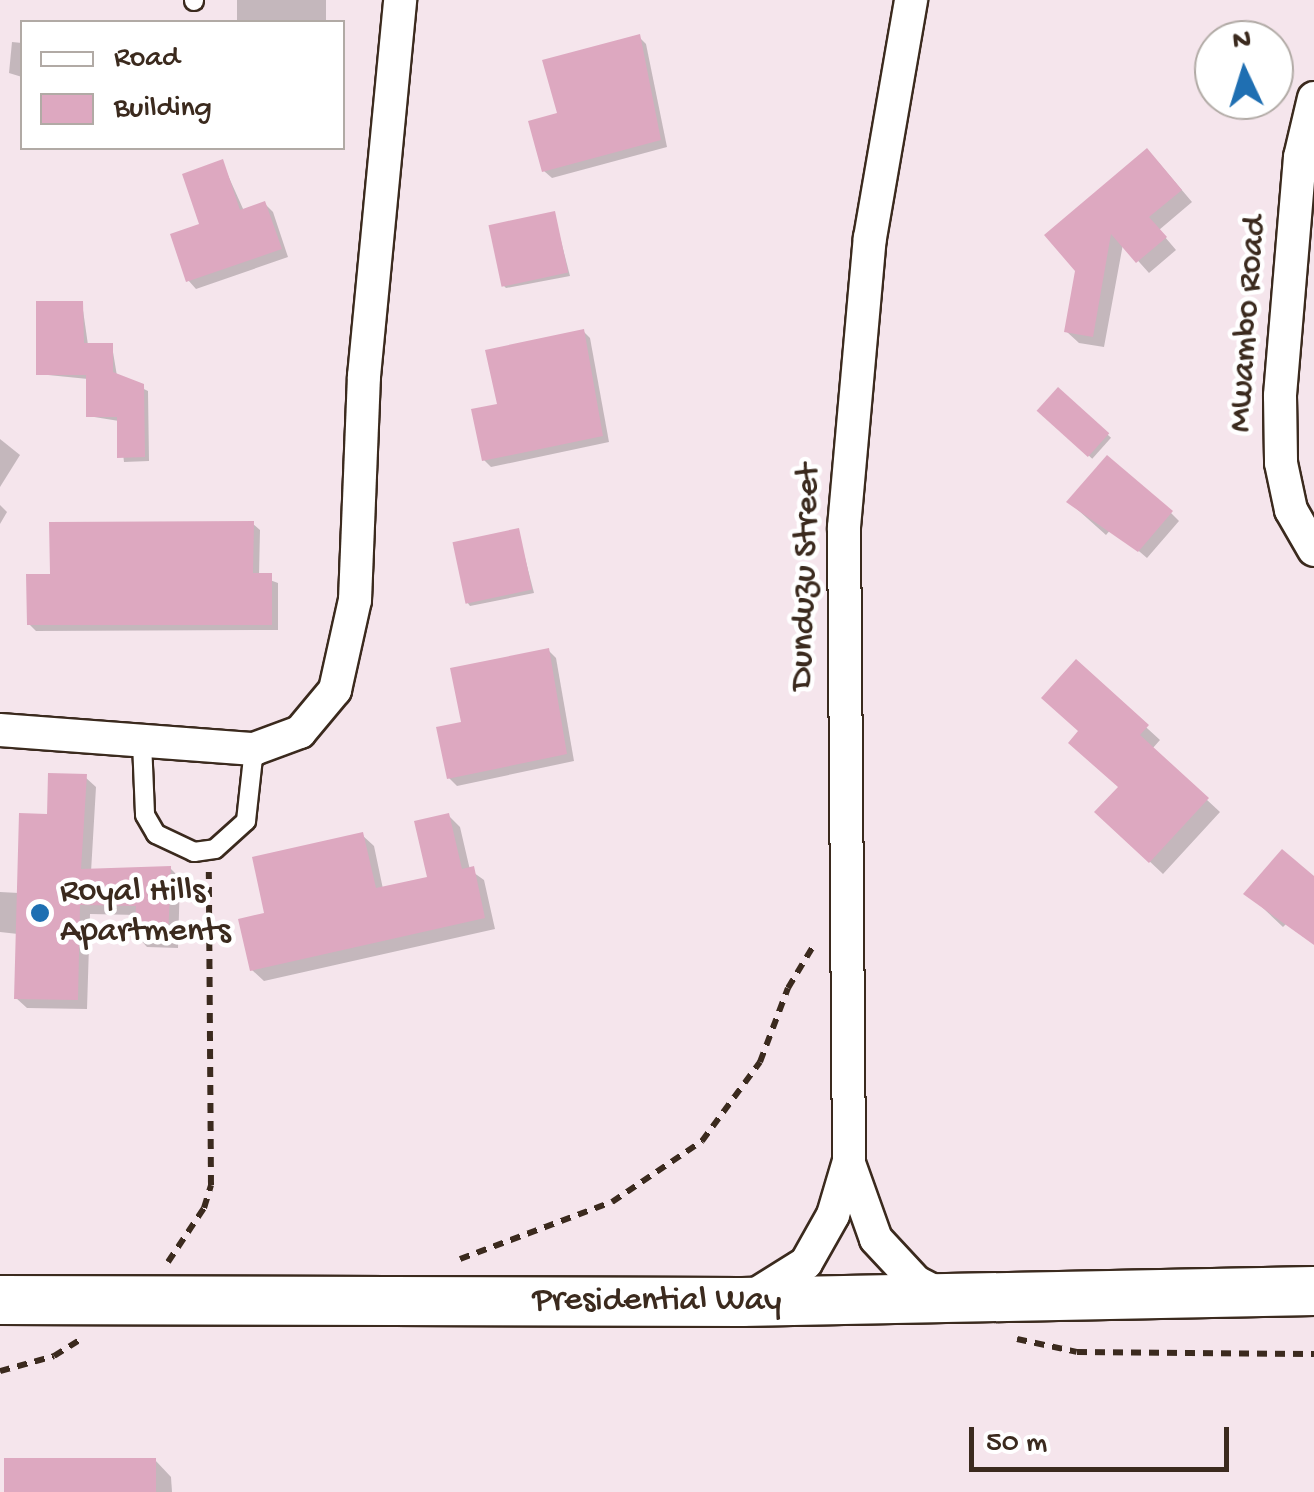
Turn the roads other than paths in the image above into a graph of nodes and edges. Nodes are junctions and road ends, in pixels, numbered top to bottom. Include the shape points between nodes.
1 (400, 0) edge
2 (911, 0) edge
3 (1314, 98) edge
4 (1314, 550) edge
5 (0, 730) edge
6 (142, 742) junction
7 (254, 749) junction
8 (849, 1161) junction
9 (1314, 1291) edge
10 (950, 1299) junction
11 (0, 1300) edge
12 (742, 1302) junction

1 - 7 street via 364,376 348,649 336,690 319,713 300,732
2 - 8 street, Dunduzu Street via 870,238 844,527
3 - 4 street, Mwambo Road via 1300,157 1280,396 1281,463 1291,510
5 - 6 street
6 - 7 street
6 - 7 lane via 144,816 156,834 194,852 215,848 246,820
8 - 10 street, Dunduzu Street via 876,1240 916,1282
8 - 12 street, Dunduzu Street via 834,1215 806,1263
9 - 10 main road, Presidential Way
10 - 12 main road, Presidential Way
11 - 12 main road, Presidential Way

